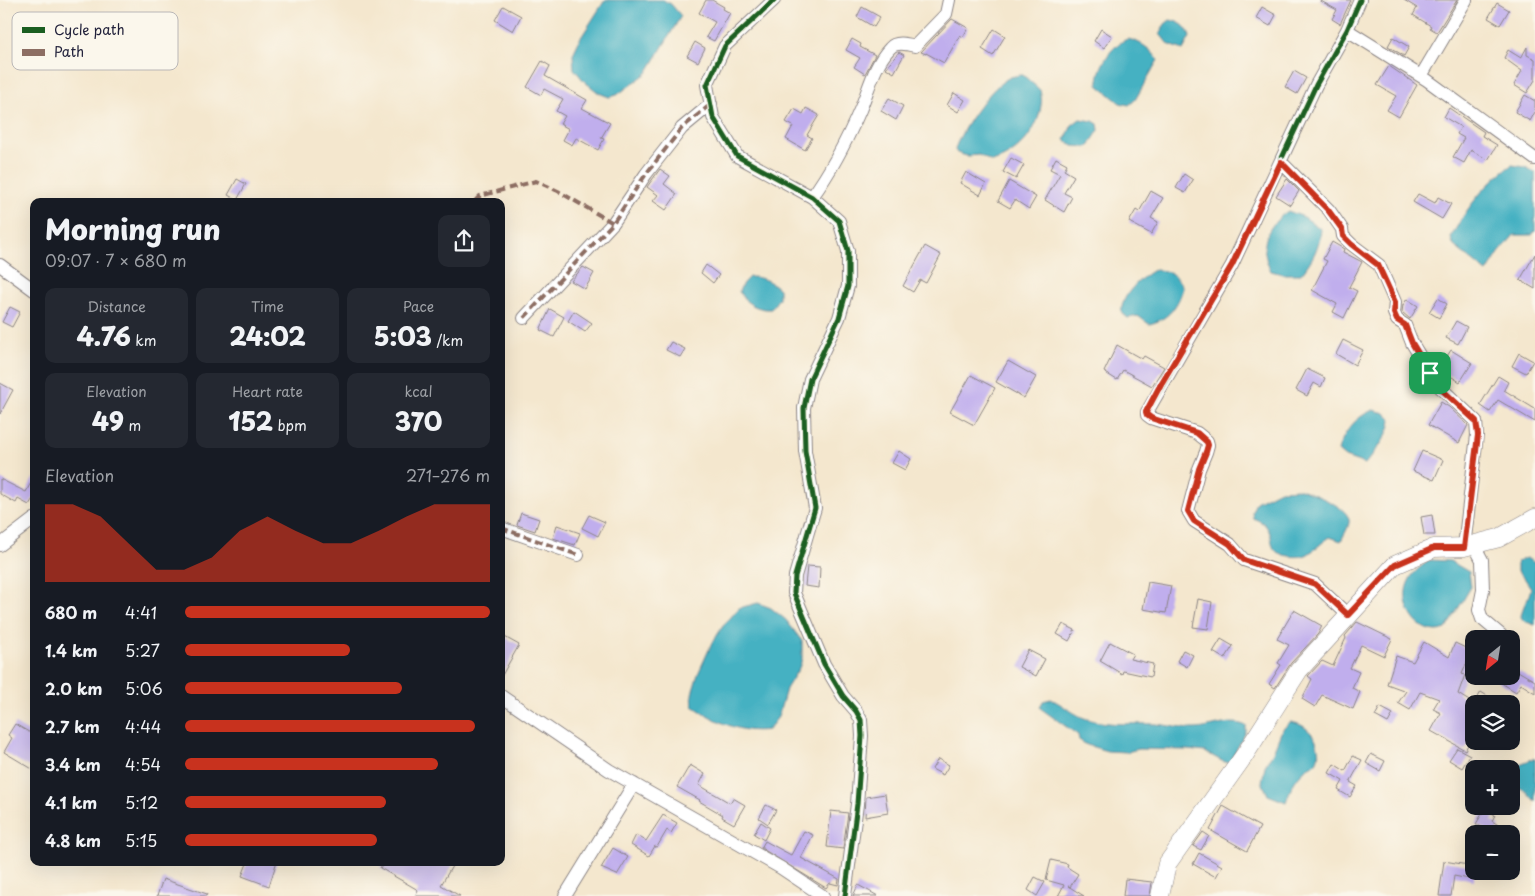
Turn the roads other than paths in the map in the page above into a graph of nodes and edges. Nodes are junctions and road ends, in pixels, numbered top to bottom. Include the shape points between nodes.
1 (950, 0) edge
2 (1360, 0) edge
3 (1466, 0) edge
4 (766, 2) edge
5 (1347, 30) junction
6 (1421, 76) junction
7 (711, 104) junction
8 (1535, 158) edge
9 (1281, 162) junction
10 (812, 197) junction
11 (0, 265) edge
12 (30, 287) edge
13 (524, 318) dead end
14 (1535, 518) edge
15 (30, 522) edge
16 (505, 529) edge
17 (0, 544) edge
18 (1469, 546) junction
19 (578, 555) dead end
20 (1348, 615) junction
21 (1495, 630) edge
22 (505, 699) edge
23 (634, 784) junction
24 (565, 896) edge
25 (823, 896) edge
26 (845, 896) edge
27 (1160, 896) edge

1 - 10 street via 946,14 915,46 896,44 890,48 870,81 846,140
2 - 5 street
3 - 6 street
4 - 7 street via 725,46 707,86
5 - 6 street
5 - 9 street via 1316,85
6 - 8 street
7 - 10 street via 713,117 737,156
7 - 13 street via 682,128 613,224
9 - 18 street via 1328,210 1342,229 1343,236 1378,265 1395,302 1397,320 1405,325 1430,373 1440,388 1476,421 1478,435
9 - 20 street via 1232,265 1146,412 1151,418 1197,433 1207,442 1188,511 1194,521 1230,544 1244,560 1315,584
10 - 26 street via 839,221 848,250 848,286 839,318 810,379 804,408 805,451 815,508 795,576 794,593 824,664 861,720 857,804
11 - 12 street
14 - 18 main road via 1499,538
15 - 17 street
16 - 19 street
18 - 20 main road via 1434,548 1395,565
18 - 21 street via 1482,560 1482,619
20 - 27 main road via 1299,670 1244,756 1167,864
22 - 23 street
23 - 24 street
23 - 25 street via 781,868

